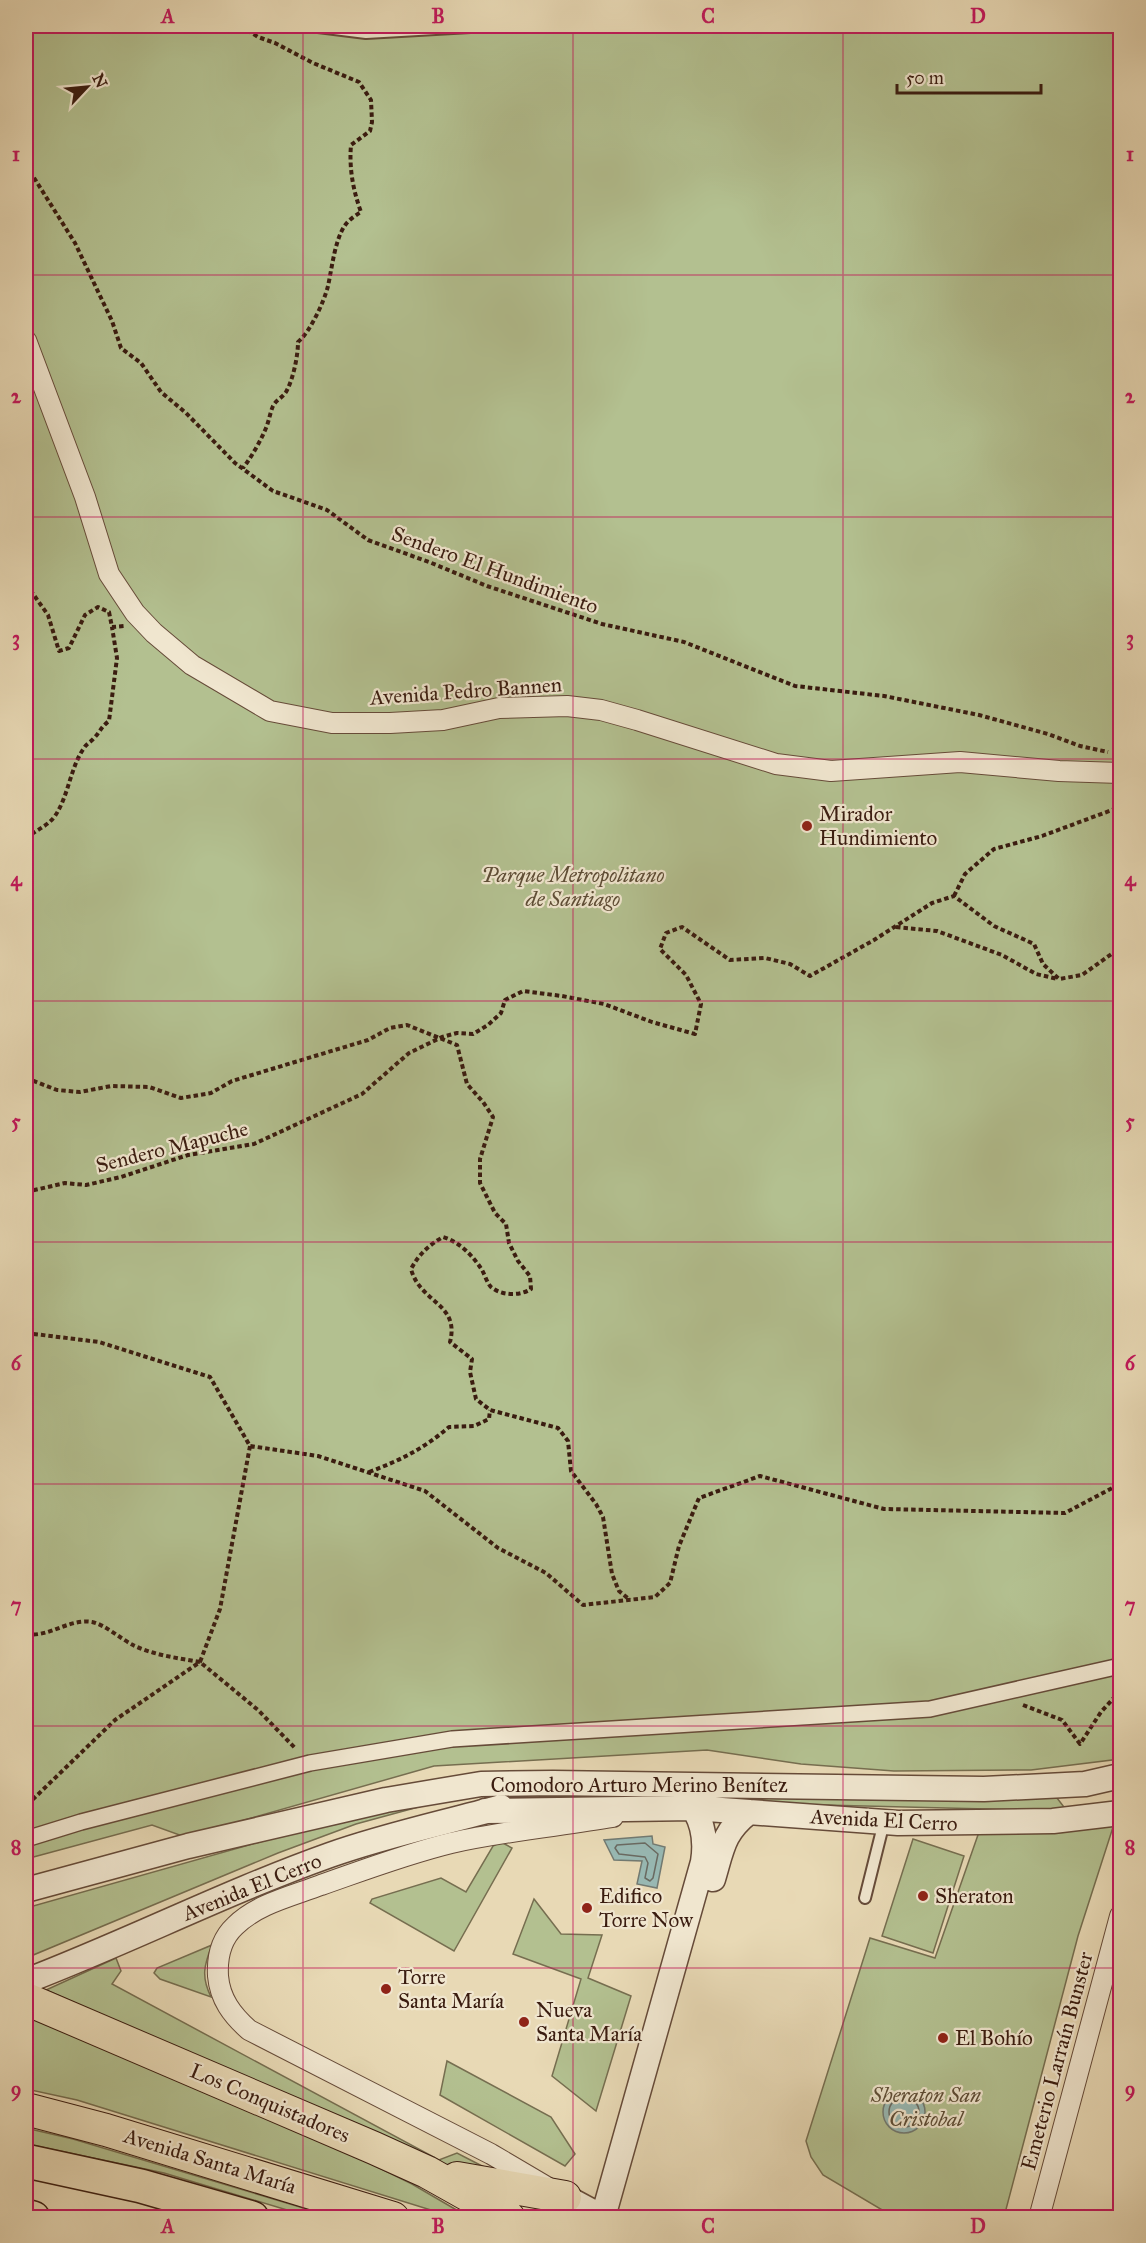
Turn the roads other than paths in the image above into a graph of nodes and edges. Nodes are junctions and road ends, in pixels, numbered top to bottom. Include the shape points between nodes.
1 (310, 26) edge
2 (488, 26) edge
3 (26, 339) edge
4 (1120, 773) edge
5 (1120, 1666) edge
6 (1120, 1776) edge
7 (621, 1784) junction
8 (672, 1784) junction
9 (648, 1808) junction
10 (694, 1808) junction
11 (485, 1811) junction
12 (749, 1812) junction
13 (1120, 1813) edge
14 (884, 1822) junction
15 (26, 1839) edge
16 (26, 1890) edge
17 (865, 1899) dead end
18 (1120, 1916) edge
19 (26, 1981) edge
20 (26, 1999) edge
21 (26, 2109) edge
22 (625, 2139) junction
23 (26, 2161) edge
24 (428, 2172) junction
25 (565, 2197) junction
26 (26, 2216) edge
27 (33, 2217) edge
28 (252, 2217) edge
29 (393, 2217) edge
30 (509, 2217) edge
31 (604, 2217) edge
32 (1039, 2217) edge

1 - 2 lane via 366,33
3 - 4 street, Avenida Pedro Bannen via 85,497 109,574 154,633 192,665 270,711 332,723 443,720 499,708 567,706 601,710 776,764 831,771 960,762
5 - 15 street via 930,1709 452,1739 310,1763
6 - 8 street, Comodoro Arturo Merino Benítez via 1085,1784 984,1789
7 - 8 street, Comodoro Arturo Merino Benítez
7 - 11 street, Avenida El Cerro via 532,1798
7 - 16 street, Comodoro Arturo Merino Benítez via 481,1784 386,1800 188,1846
8 - 10 street
9 - 10 street, Avenida El Cerro
9 - 11 street, Avenida El Cerro
9 - 25 street, Avenida El Cerro via 420,1851 275,1902 235,1926 218,1958 218,1980 225,2002 249,2030
10 - 12 street, Avenida El Cerro
10 - 22 street via 704,1834 703,1862
11 - 19 street, Avenida El Cerro via 321,1858
12 - 14 street, Avenida El Cerro
12 - 22 street via 728,1831 646,2114
13 - 14 street, Avenida El Cerro via 1053,1821
14 - 17 lane
18 - 32 street, Emeterio Larraín Bunster
20 - 24 main road, Los Conquistadores
21 - 29 main road, Avenida Santa María
22 - 31 street
23 - 28 highway via 141,2186
24 - 25 main road
24 - 30 main road, Los Conquistadores
25 - 31 street
26 - 27 highway

